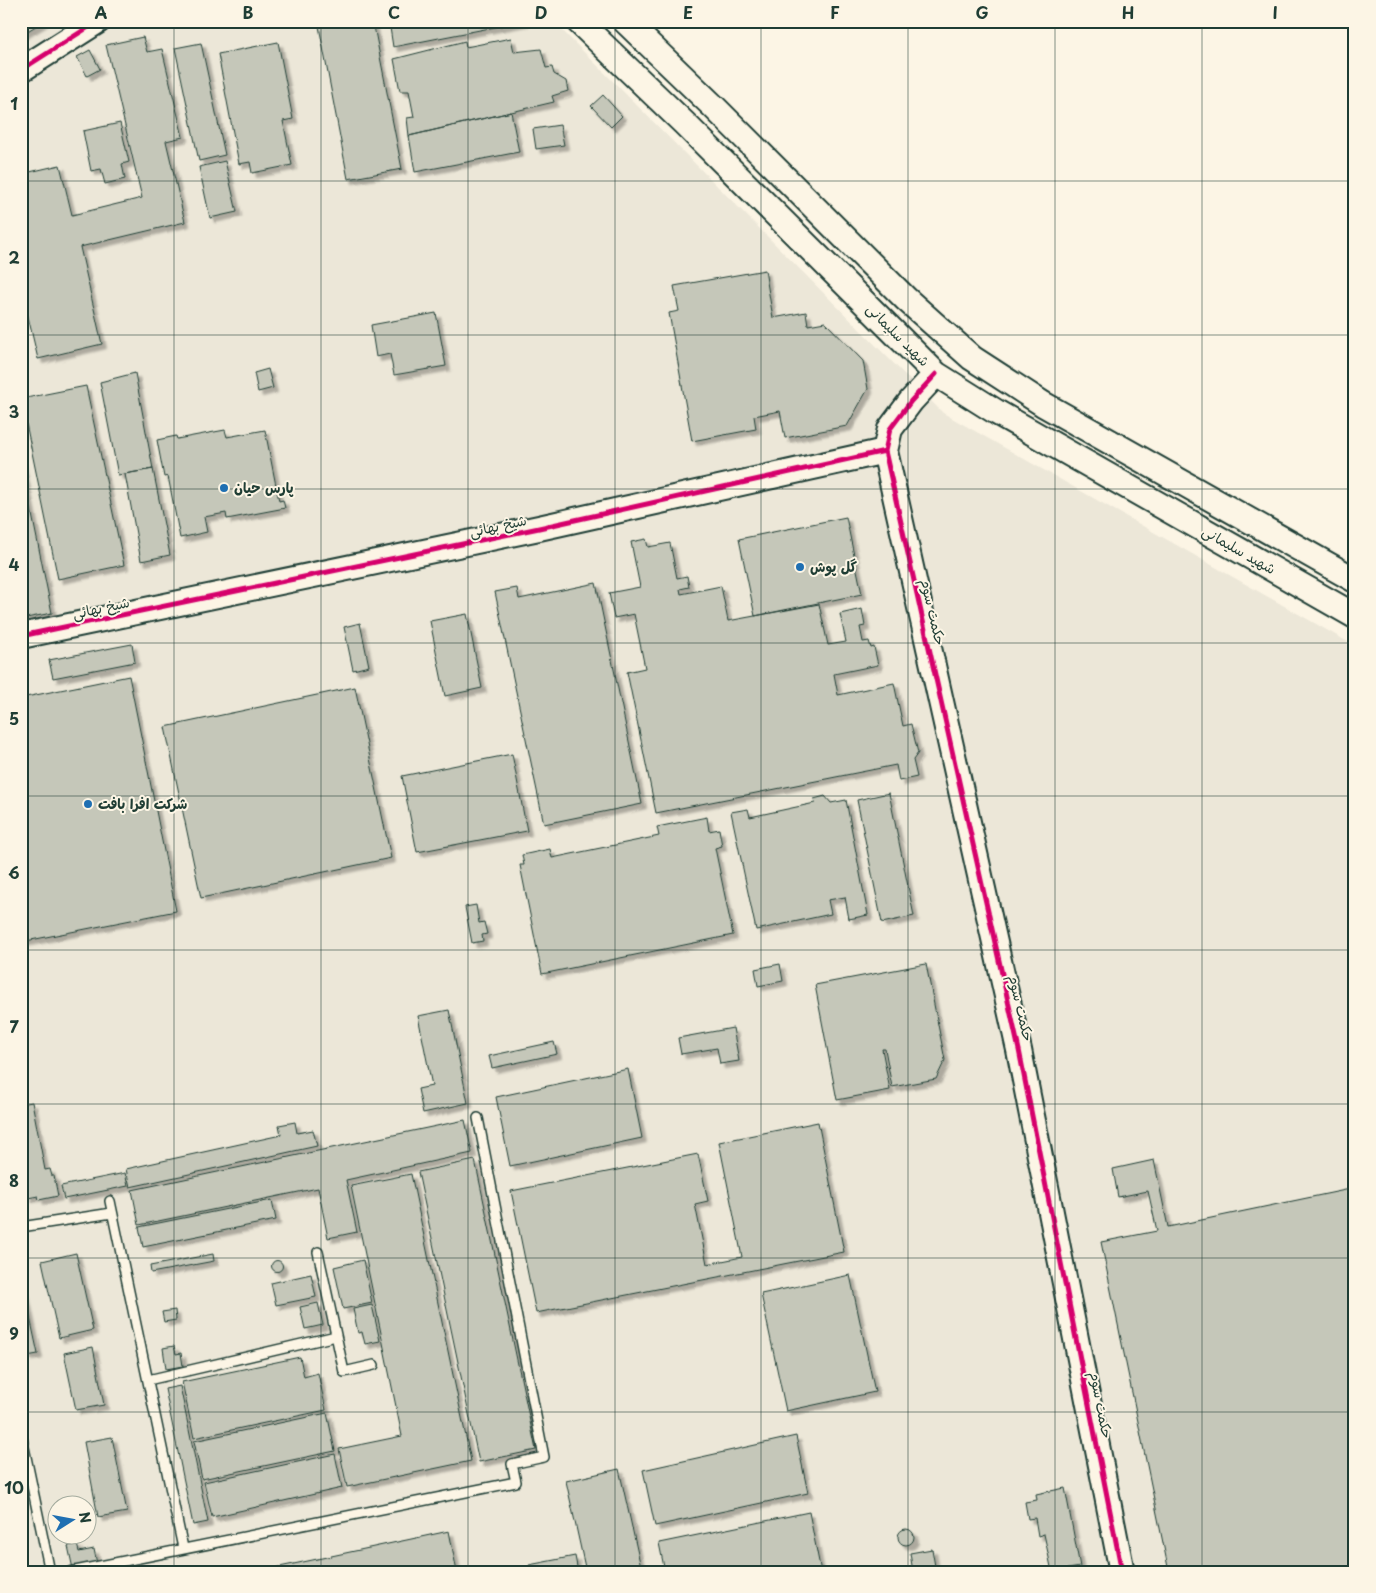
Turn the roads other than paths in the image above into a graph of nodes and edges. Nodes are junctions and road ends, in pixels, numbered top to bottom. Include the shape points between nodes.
1 (98, 21) edge
2 (578, 21) edge
3 (625, 21) edge
4 (21, 70) edge
5 (936, 374) junction
6 (885, 451) junction
7 (1355, 580) edge
8 (1355, 616) edge
9 (21, 636) edge
10 (478, 1118) dead end
11 (110, 1201) dead end
12 (112, 1213) junction
13 (21, 1226) edge
14 (318, 1252) dead end
15 (336, 1336) junction
16 (374, 1365) dead end
17 (148, 1380) junction
18 (21, 1433) edge
19 (184, 1548) junction
20 (50, 1572) edge
21 (70, 1572) edge
22 (1122, 1572) edge

1 - 4 street
2 - 5 street, شهید سلیمانی
3 - 7 street via 906,299 972,358 1043,404
5 - 6 street via 910,401 890,429
5 - 8 street, شهید سلیمانی via 998,413
6 - 9 street, شیخ بهائی via 538,528
6 - 22 street, حکمت سوم via 1019,1050
10 - 19 lane via 544,1457 512,1464 516,1482
11 - 12 lane
12 - 13 lane
12 - 17 lane
14 - 15 lane
15 - 16 lane via 344,1372
15 - 17 lane
17 - 19 lane
18 - 20 lane
19 - 21 lane

